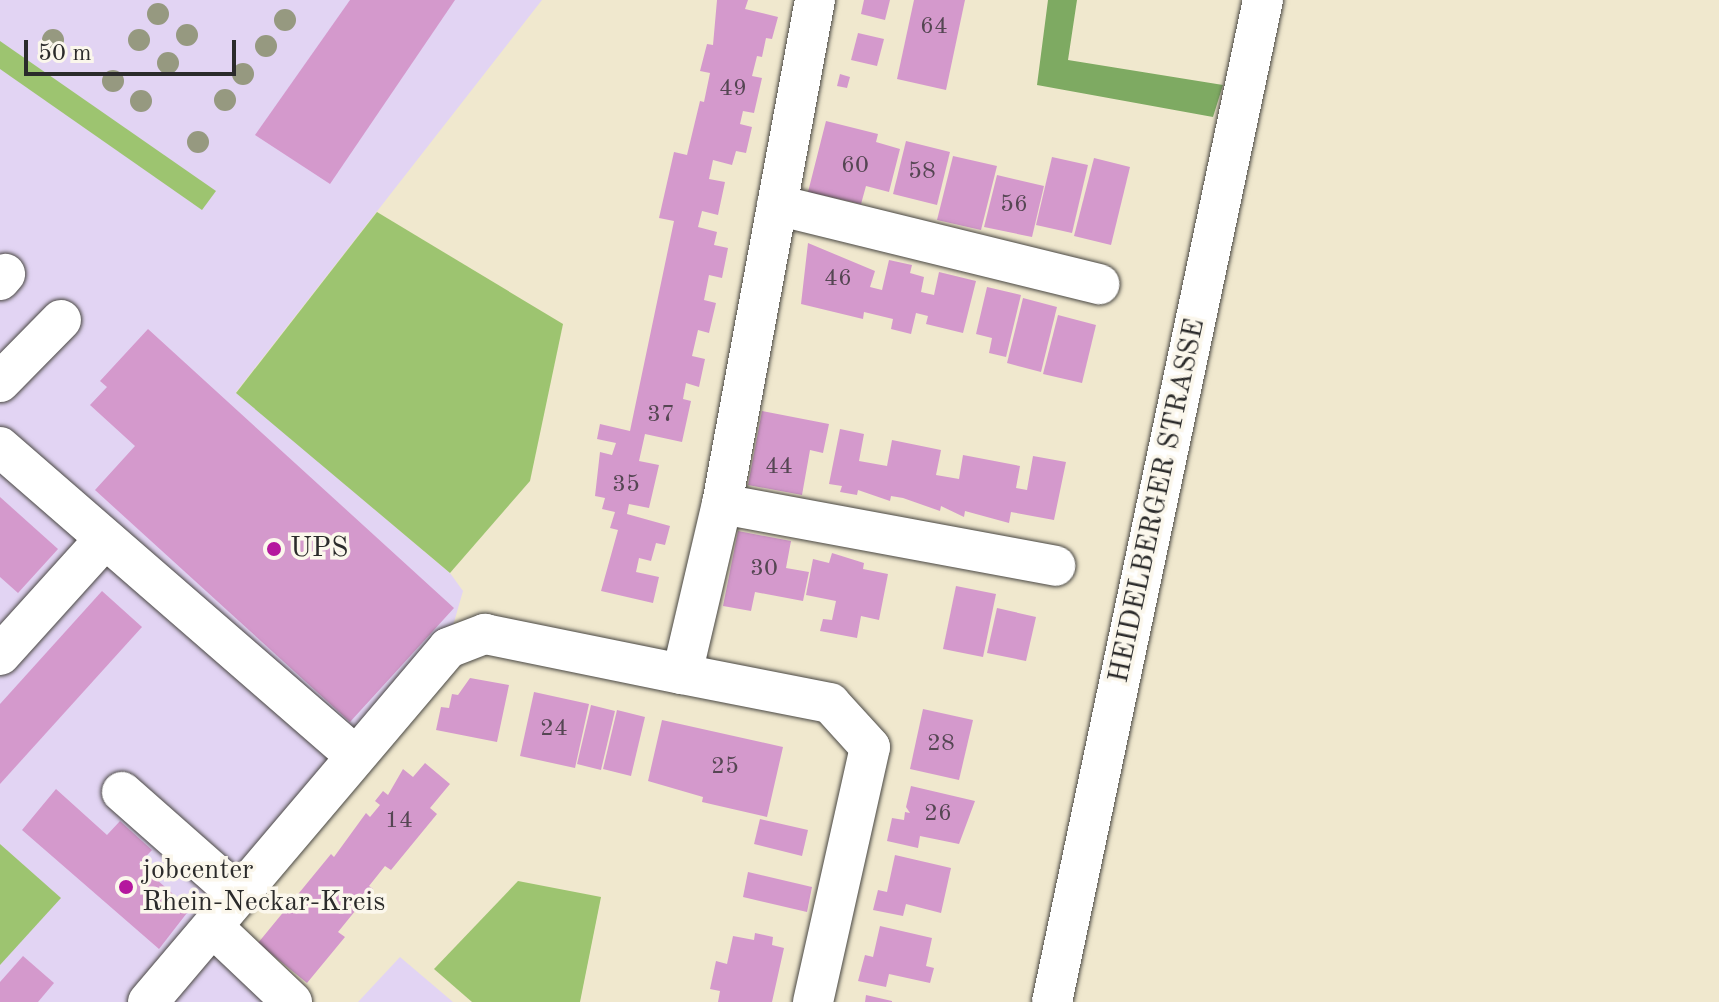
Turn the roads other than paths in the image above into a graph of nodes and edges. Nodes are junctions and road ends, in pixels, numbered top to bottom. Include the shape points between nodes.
1 (815, 0) edge
2 (1263, 0) edge
3 (777, 205) junction
4 (1099, 284) dead end
5 (61, 320) dead end
6 (0, 382) edge
7 (0, 447) edge
8 (722, 504) junction
9 (103, 541) junction
10 (1055, 566) dead end
11 (0, 655) edge
12 (682, 674) junction
13 (354, 755) junction
14 (122, 792) dead end
15 (239, 895) junction
16 (213, 927) junction
17 (148, 1002) edge
18 (292, 1002) edge
19 (813, 1002) edge
20 (1052, 1002) edge

1 - 3 street
2 - 20 street, HEIDELBERGER STRASSE
3 - 4 street
3 - 8 street
5 - 6 street
7 - 9 street
8 - 10 street
8 - 12 street
9 - 11 street
9 - 13 street
12 - 13 street via 485,634 436,658
12 - 19 street via 830,703 870,747
13 - 15 street
14 - 15 street
15 - 16 street
16 - 17 street
16 - 18 street

